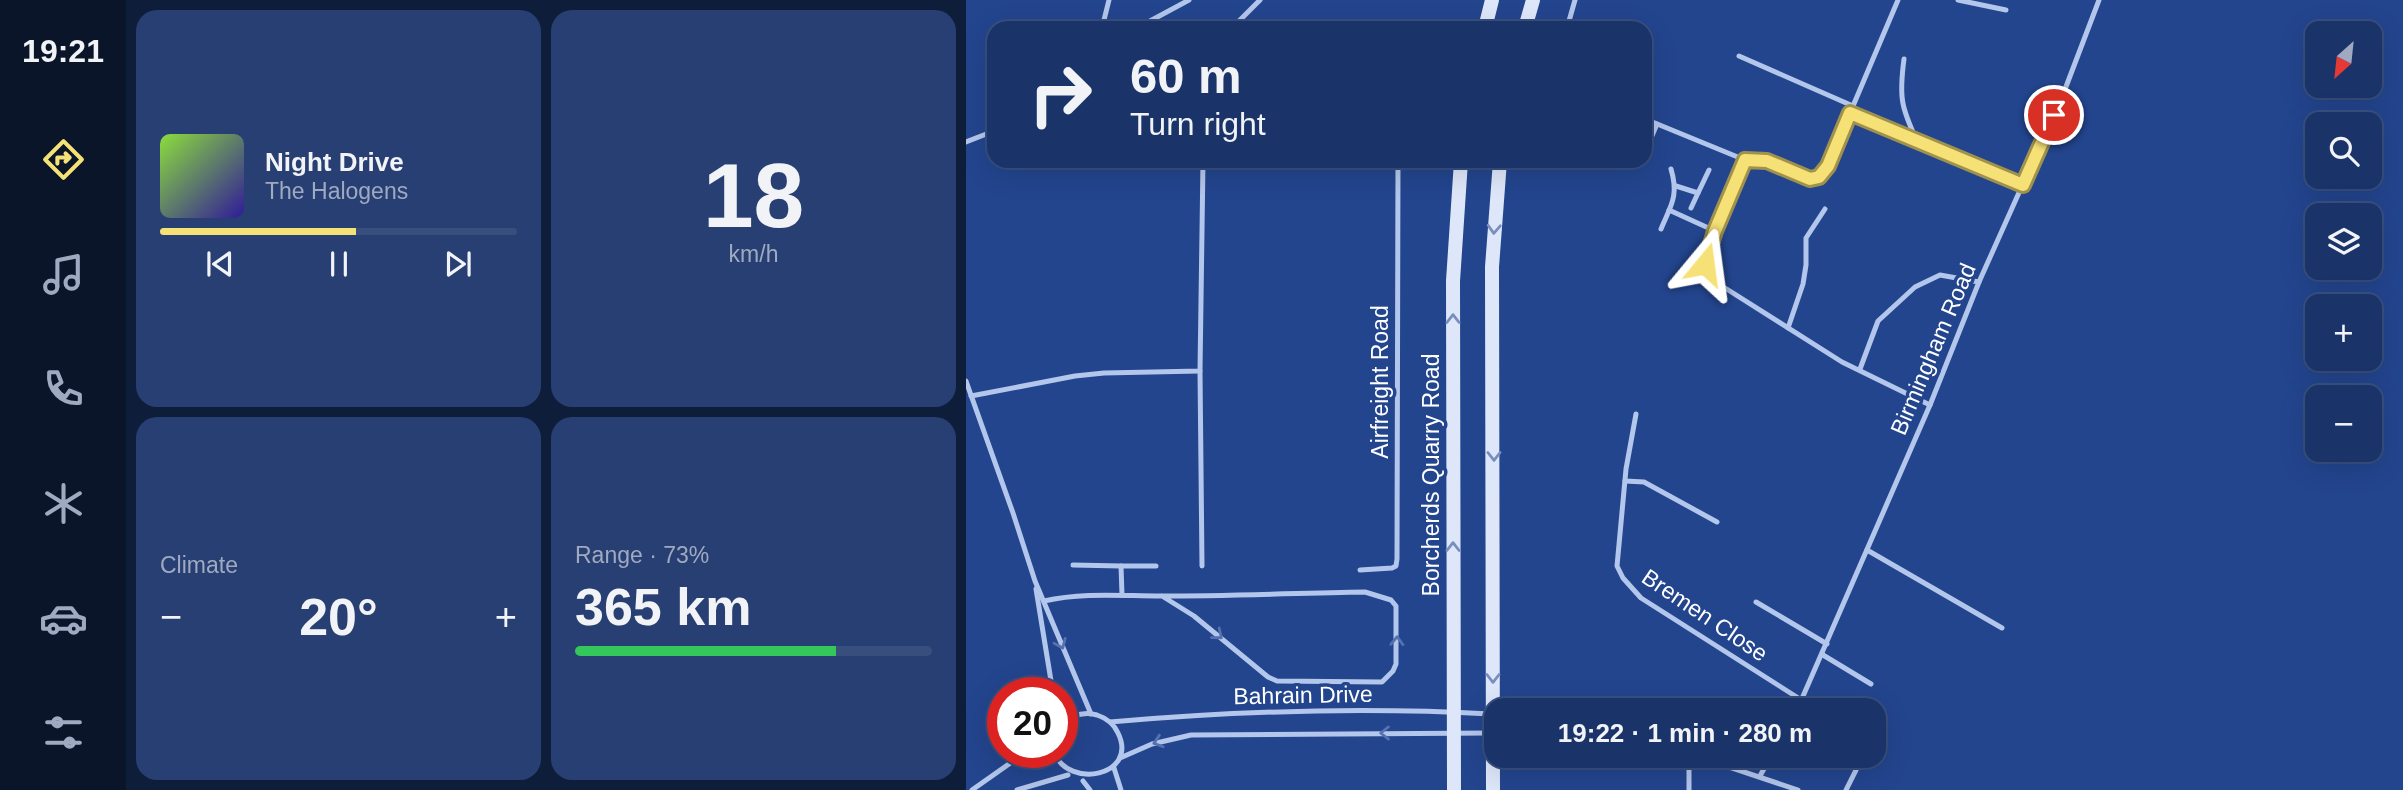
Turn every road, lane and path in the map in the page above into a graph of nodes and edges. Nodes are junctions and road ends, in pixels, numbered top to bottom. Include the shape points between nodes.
1 (1109, 0) edge
2 (1177, 0) edge
3 (1189, 0) edge
4 (1260, 0) edge
5 (1492, 0) edge
6 (1533, 0) edge
7 (1575, 0) edge
8 (1898, 0) edge
9 (1958, 0) edge
10 (2098, 0) edge
11 (1174, 9) junction
12 (2006, 10) dead end
13 (1103, 21) edge
14 (1151, 21) edge
15 (1239, 21) edge
16 (1487, 21) edge
17 (1527, 21) edge
18 (1569, 21) edge
19 (1740, 56) dead end
20 (1904, 59) dead end
21 (1853, 106) junction
22 (1850, 113) junction
23 (1652, 122) edge
24 (1657, 124) junction
25 (987, 134) edge
26 (1652, 136) edge
27 (1917, 141) junction
28 (966, 142) edge
29 (1745, 160) junction
30 (1203, 168) edge
31 (1398, 168) edge
32 (1460, 168) edge
33 (1500, 168) edge
34 (1671, 169) dead end
35 (1709, 170) dead end
36 (2023, 185) junction
37 (1676, 186) junction
38 (1698, 193) junction
39 (1691, 208) dead end
40 (1825, 209) dead end
41 (1670, 210) junction
42 (1661, 229) dead end
43 (1715, 231) junction
44 (1979, 282) junction
45 (1788, 328) junction
46 (1860, 369) junction
47 (1200, 371) junction
48 (966, 381) edge
49 (971, 396) junction
50 (1930, 405) junction
51 (1636, 414) dead end
52 (1625, 481) junction
53 (1717, 522) dead end
54 (1867, 550) junction
55 (1073, 565) dead end
56 (1121, 566) junction
57 (1156, 566) dead end
58 (1202, 566) dead end
59 (1360, 570) dead end
60 (1035, 581) junction
61 (1122, 595) junction
62 (1162, 596) junction
63 (1044, 601) junction
64 (1756, 601) dead end
65 (2002, 628) dead end
66 (1828, 644) junction
67 (1823, 656) junction
68 (1050, 677) edge
69 (1871, 684) dead end
70 (1494, 698) edge
71 (1798, 698) edge
72 (1804, 698) edge
73 (1455, 712) junction
74 (1091, 714) junction
75 (1484, 714) edge
76 (1078, 716) edge
77 (1110, 722) junction
78 (1484, 732) edge
79 (1453, 734) junction
80 (1120, 758) junction
81 (1003, 768) edge
82 (1062, 768) edge
83 (1114, 768) junction
84 (1493, 768) edge
85 (1689, 768) edge
86 (1734, 768) edge
87 (1764, 768) edge
88 (1857, 768) edge
89 (1068, 775) junction
90 (1759, 776) junction
91 (1083, 781) junction
92 (972, 790) edge
93 (1017, 790) edge
94 (1090, 790) edge
95 (1121, 790) edge
96 (1454, 790) edge
97 (1493, 790) edge
98 (1689, 790) edge
99 (1798, 790) edge
100 (1846, 790) edge

1 - 13 lane
2 - 11 lane
3 - 11 lane
4 - 15 lane
5 - 16 main road
6 - 17 main road
7 - 18 lane
8 - 21 lane
9 - 12 lane
10 - 36 lane, Birmingham Road
11 - 14 lane
19 - 21 lane
20 - 27 lane via 1902,105
21 - 22 lane
22 - 27 lane
22 - 29 lane via 1819,177 1810,179 1767,161
23 - 24 lane
24 - 26 lane
24 - 29 lane
25 - 28 lane
27 - 36 lane
29 - 43 lane
30 - 47 lane
31 - 59 lane, Airfreight Road via 1397,559 1392,568
73 -> 32 main road, Borcherds Quarry Road via 1453,263
33 -> 70 main road via 1492,275
34 - 37 lane
35 - 38 lane
36 - 44 lane, Birmingham Road
37 - 38 lane
37 - 41 lane
38 - 39 lane
40 - 45 lane via 1806,238 1806,265
41 - 42 lane
41 - 43 lane
43 - 45 lane via 1705,264 1711,278
44 - 46 lane via 1940,275 1915,288 1878,321
44 - 50 lane, Birmingham Road
45 - 46 lane
46 - 50 lane
47 - 49 lane via 1085,375
47 - 58 lane
48 - 49 lane
49 - 60 lane
50 - 54 lane, Birmingham Road
51 - 52 lane, Bremen Close
52 - 53 lane via 1644,482
52 - 71 lane, Bremen Close via 1617,566 1630,587
54 - 65 lane
54 - 66 lane, Birmingham Road
55 - 56 lane
56 - 57 lane
56 - 61 lane
60 - 63 lane
60 - 68 lane
61 - 62 lane
61 - 63 lane
62 -> 62 lane via 1194,616 1271,680 1382,682 1396,664 1396,606 1383,597 1364,592
63 -> 74 lane
64 - 66 lane
66 - 67 lane, Birmingham Road
67 - 69 lane
67 - 72 lane, Birmingham Road
73 - 75 lane, Bahrain Drive
73 - 77 lane, Bahrain Drive via 1199,715
73 - 79 main road, Borcherds Quarry Road
74 - 76 lane
74 - 77 lane
77 - 80 lane via 1120,738
78 - 79 lane, Bahrain Drive
79 -> 80 lane, Bahrain Drive via 1191,735
79 - 96 main road, Borcherds Quarry Road
80 - 83 lane
81 - 92 lane
82 - 89 lane
83 - 91 lane via 1100,779
83 - 95 lane
84 - 97 main road
85 - 98 lane
86 - 90 lane
87 - 90 lane
88 - 100 lane
89 - 91 lane
89 - 93 lane
90 - 99 lane
91 - 94 lane

